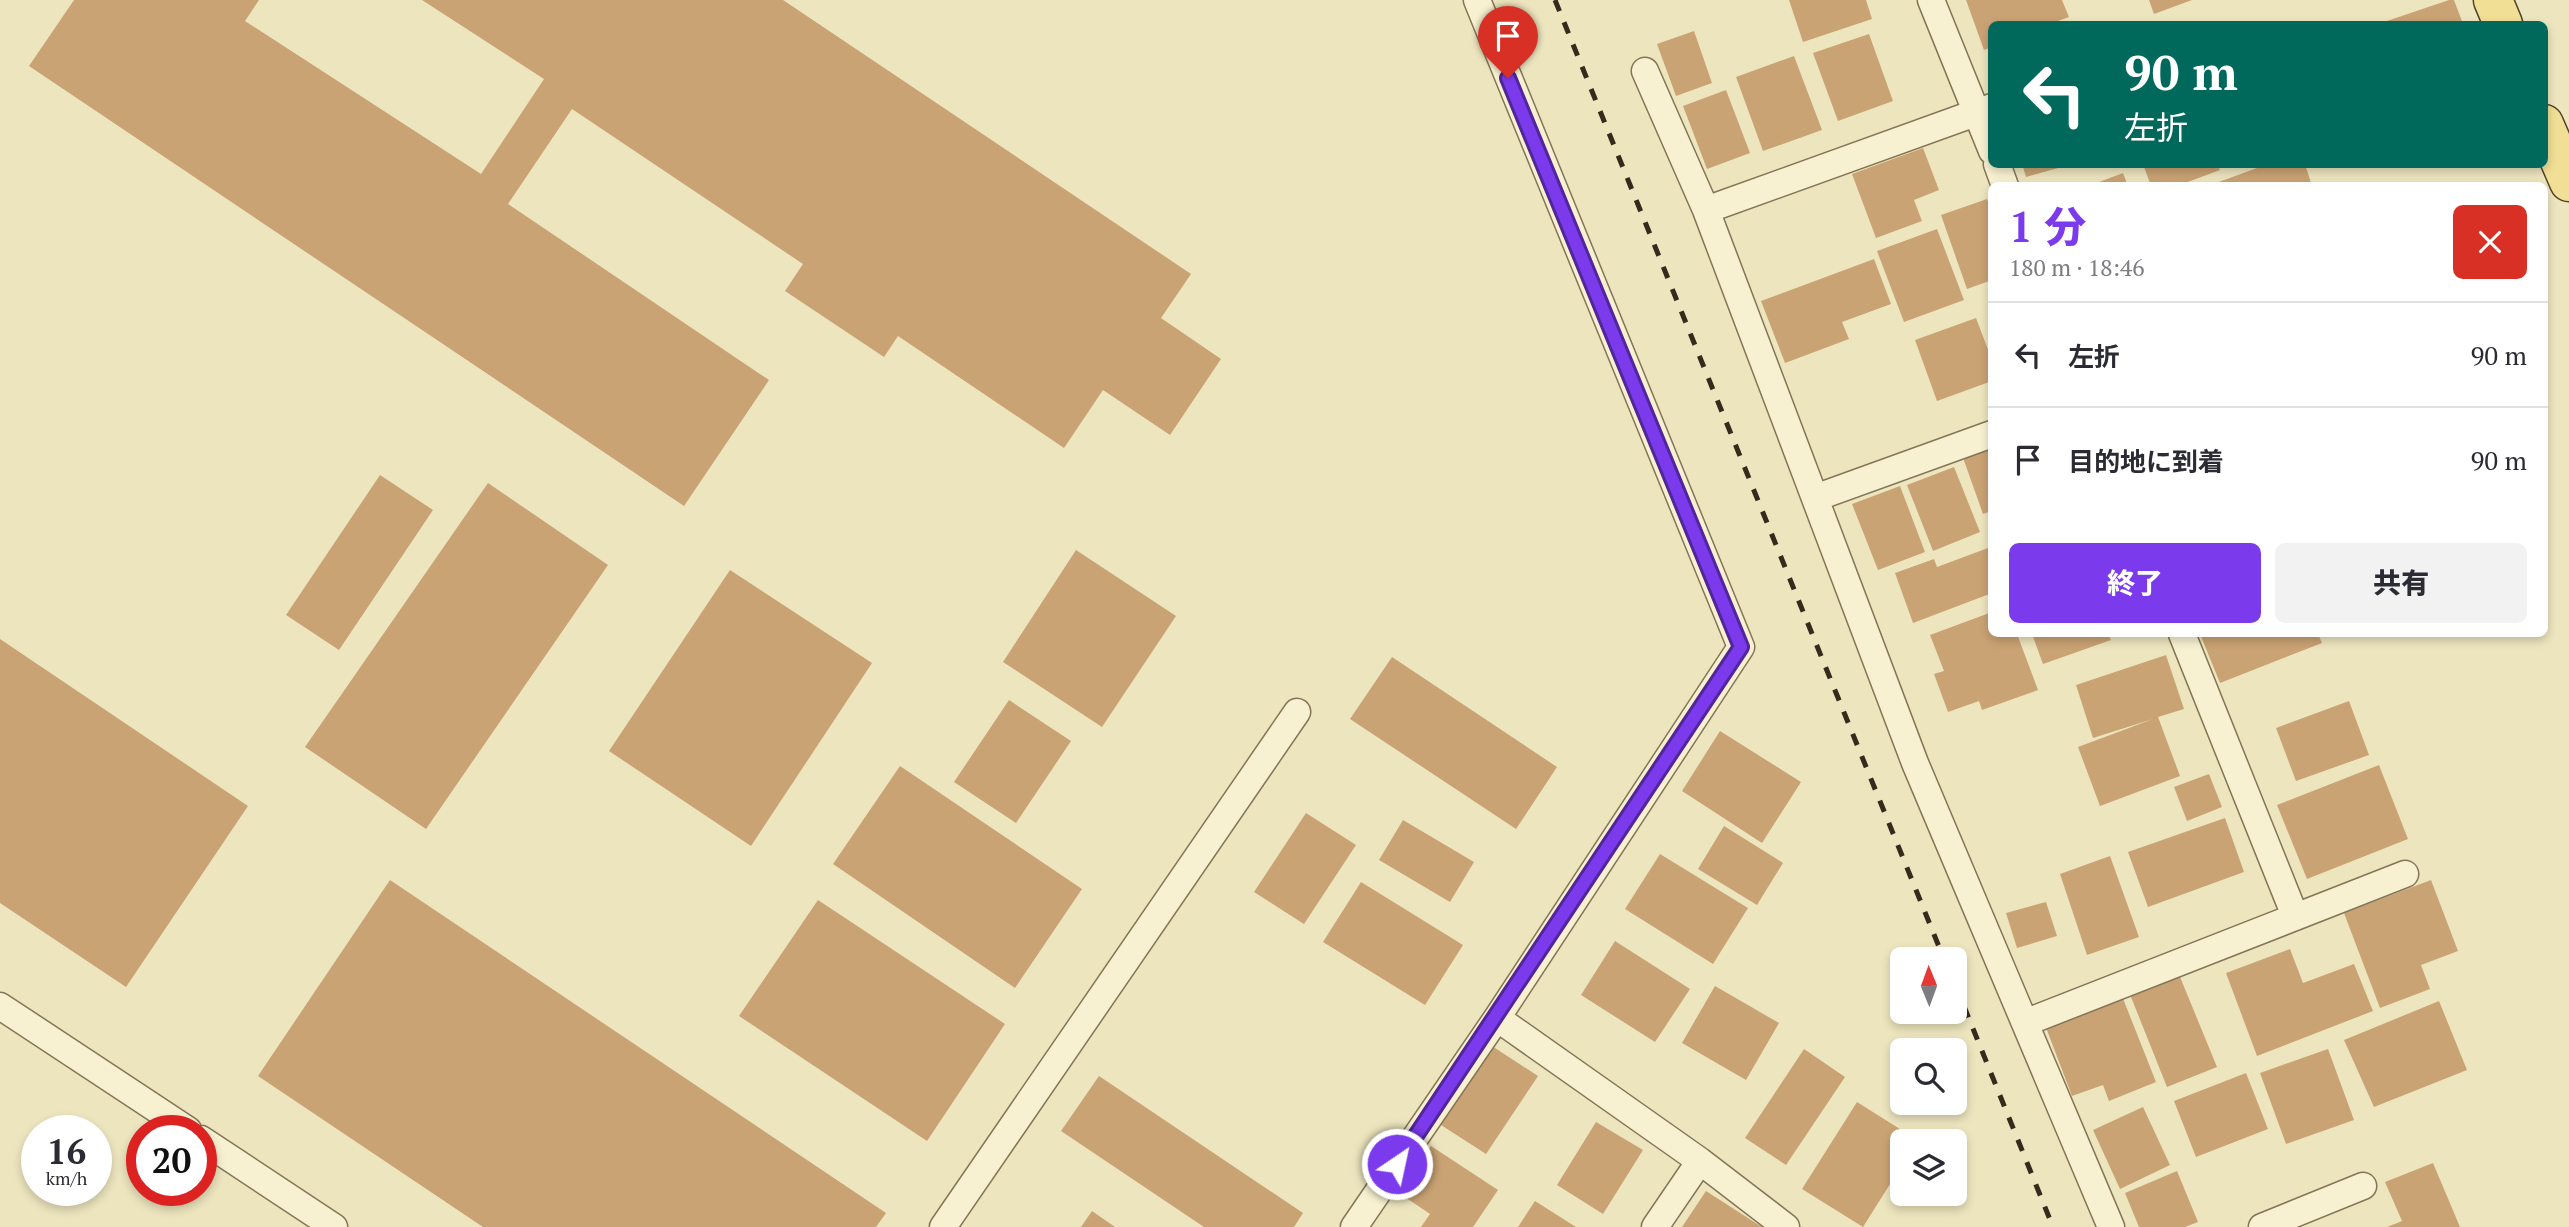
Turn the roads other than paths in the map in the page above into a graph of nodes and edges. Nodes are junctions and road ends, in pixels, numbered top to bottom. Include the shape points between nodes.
1 (1476, 0) edge
2 (1931, 0) edge
3 (2493, 0) edge
4 (2502, 21) edge
5 (1645, 71) dead end
6 (1984, 110) edge
7 (1988, 130) edge
8 (2548, 133) edge
9 (2569, 182) edge
10 (1706, 210) junction
11 (1988, 435) edge
12 (1815, 498) junction
13 (2183, 637) edge
14 (1297, 712) dead end
15 (2405, 874) dead end
16 (2295, 916) junction
17 (0, 1006) edge
18 (1497, 1018) junction
19 (2027, 1022) junction
20 (165, 1115) edge
21 (217, 1150) edge
22 (1700, 1161) junction
23 (2363, 1186) dead end
24 (334, 1227) edge
25 (943, 1227) edge
26 (1354, 1227) edge
27 (1655, 1227) edge
28 (1786, 1227) edge
29 (2111, 1227) edge
30 (2262, 1227) edge

1 - 18 lane via 1741,647
2 - 6 lane
3 - 4 main road
5 - 10 lane
6 - 7 lane
6 - 10 lane
8 - 9 main road
10 - 12 lane
11 - 12 lane
12 - 19 lane via 1915,763
13 - 16 lane
14 - 25 lane
15 - 16 lane
16 - 19 lane
17 - 20 lane
18 - 22 lane
18 - 26 lane
19 - 29 lane
21 - 24 lane
22 - 27 lane
22 - 28 lane
23 - 30 lane

